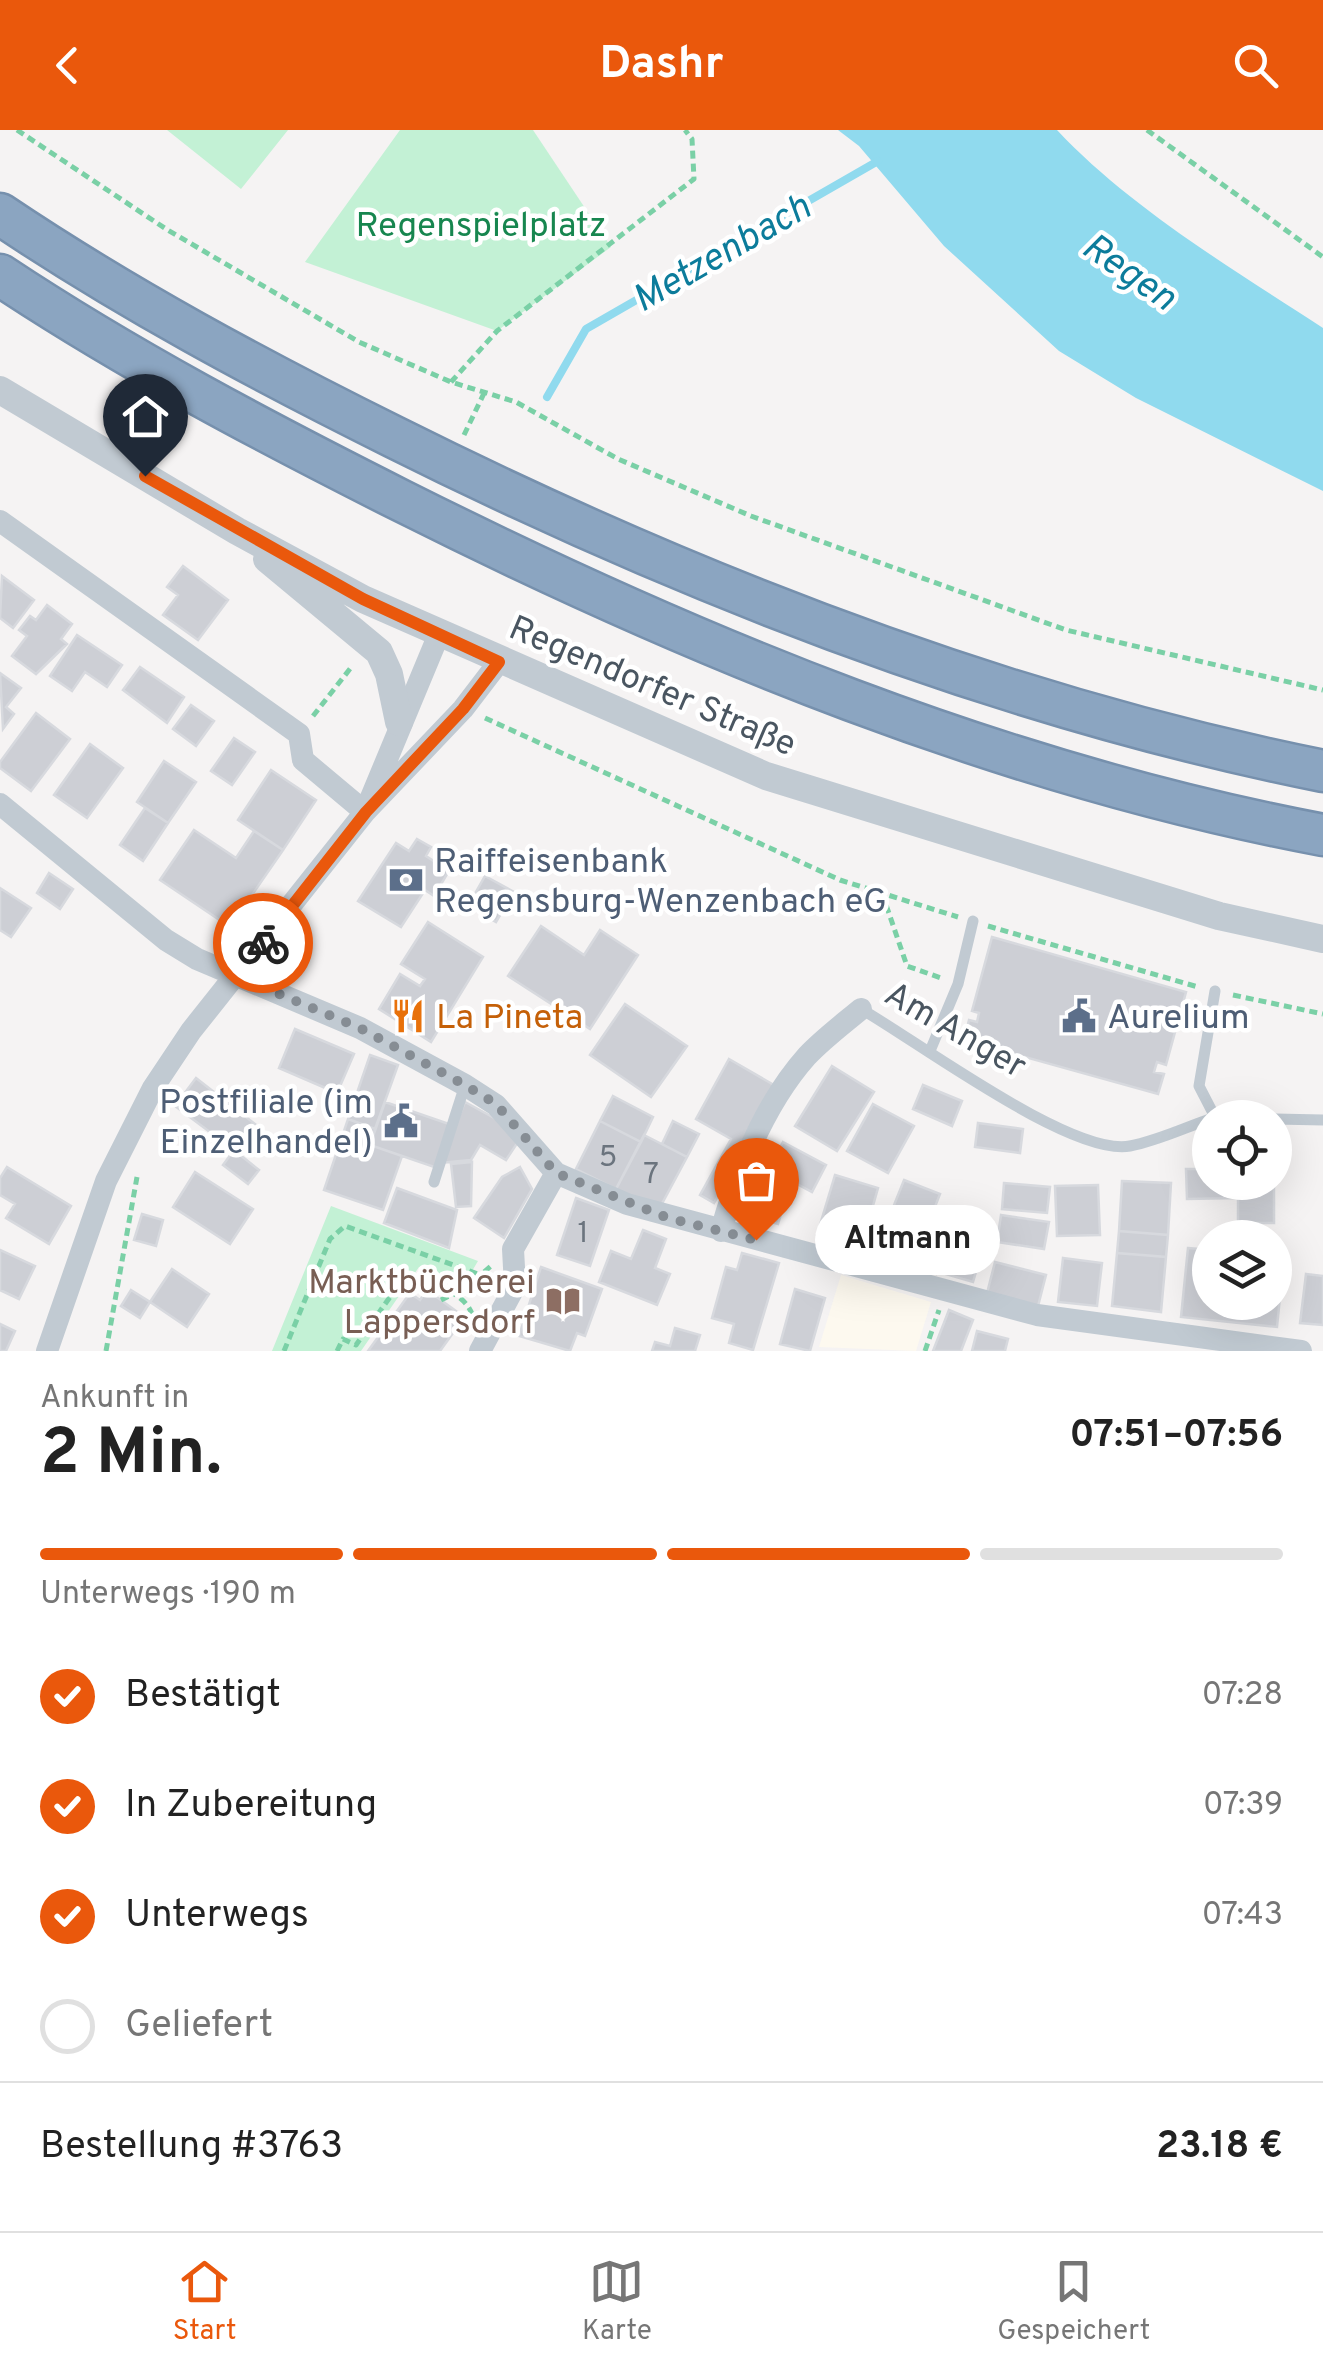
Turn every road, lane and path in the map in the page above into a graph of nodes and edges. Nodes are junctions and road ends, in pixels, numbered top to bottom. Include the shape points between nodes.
1 (17, 130) edge
2 (684, 130) edge
3 (1147, 130) edge
4 (0, 214) edge
5 (1323, 257) edge
6 (0, 274) edge
7 (451, 382) junction
8 (0, 390) edge
9 (486, 390) junction
10 (463, 438) dead end
11 (0, 520) edge
12 (237, 531) junction
13 (439, 634) junction
14 (356, 661) dead end
15 (499, 662) junction
16 (1323, 690) edge
17 (475, 714) dead end
18 (399, 722) junction
19 (300, 734) junction
20 (1323, 771) edge
21 (0, 804) edge
22 (366, 812) junction
23 (1323, 835) edge
24 (882, 893) junction
25 (973, 922) junction
26 (1323, 940) edge
27 (236, 976) junction
28 (958, 984) junction
29 (1214, 991) junction
30 (861, 1009) joint
31 (1323, 1014) edge
32 (930, 1051) junction
33 (465, 1085) junction
34 (1206, 1100) edge
35 (1292, 1119) edge
36 (1323, 1120) edge
37 (1192, 1126) edge
38 (140, 1161) dead end
39 (556, 1173) junction
40 (434, 1182) dead end
41 (721, 1231) junction
42 (504, 1255) dead end
43 (482, 1274) junction
44 (945, 1293) junction
45 (454, 1294) junction
46 (440, 1300) dead end
47 (466, 1324) dead end
48 (47, 1351) edge
49 (106, 1351) edge
50 (284, 1351) edge
51 (337, 1351) edge
52 (480, 1351) edge
53 (925, 1351) edge
54 (1300, 1351) edge

1 - 7 path via 166,229 327,323
2 - 7 path via 692,139 694,179 496,331
3 - 5 path
4 - 20 highway via 279,380 690,575 1075,709
6 - 23 highway via 257,428 668,626 886,715 1073,773
7 - 9 path
8 - 12 street, Regendorfer Straße
9 - 10 path
9 - 16 path via 618,459 751,516 1029,617
11 - 19 street
12 - 13 street, Regendorfer Straße
12 - 18 street via 379,652
13 - 15 street, Regendorfer Straße
13 - 18 street
14 - 19 path
15 - 22 street
15 - 26 street, Regendorfer Straße via 766,776 1218,916
17 - 24 path via 840,880
18 - 22 street
19 - 22 street via 303,760
21 - 27 street via 166,940
22 - 27 street
24 - 25 path
24 - 28 path via 907,966
25 - 28 lane
25 - 29 path
27 - 33 street via 360,1028
27 - 48 street via 153,1088 118,1154
28 - 32 lane
29 - 31 path
29 - 34 lane via 1199,1086
30 - 32 lane, Am Anger
30 - 41 street, Am Anger via 791,1076 736,1177
32 - 37 lane, Am Anger via 1101,1146 1129,1147
33 - 39 street via 496,1104
33 - 40 lane
35 - 36 lane
38 - 49 path
39 - 41 street via 640,1209
39 - 52 street via 513,1249 515,1286
41 - 44 street
42 - 43 path
43 - 45 path
43 - 50 path via 345,1226 330,1239
44 - 53 path
44 - 54 street via 1038,1316
45 - 46 path
45 - 47 path via 474,1311
45 - 51 path via 426,1281 402,1280 356,1345 343,1339

